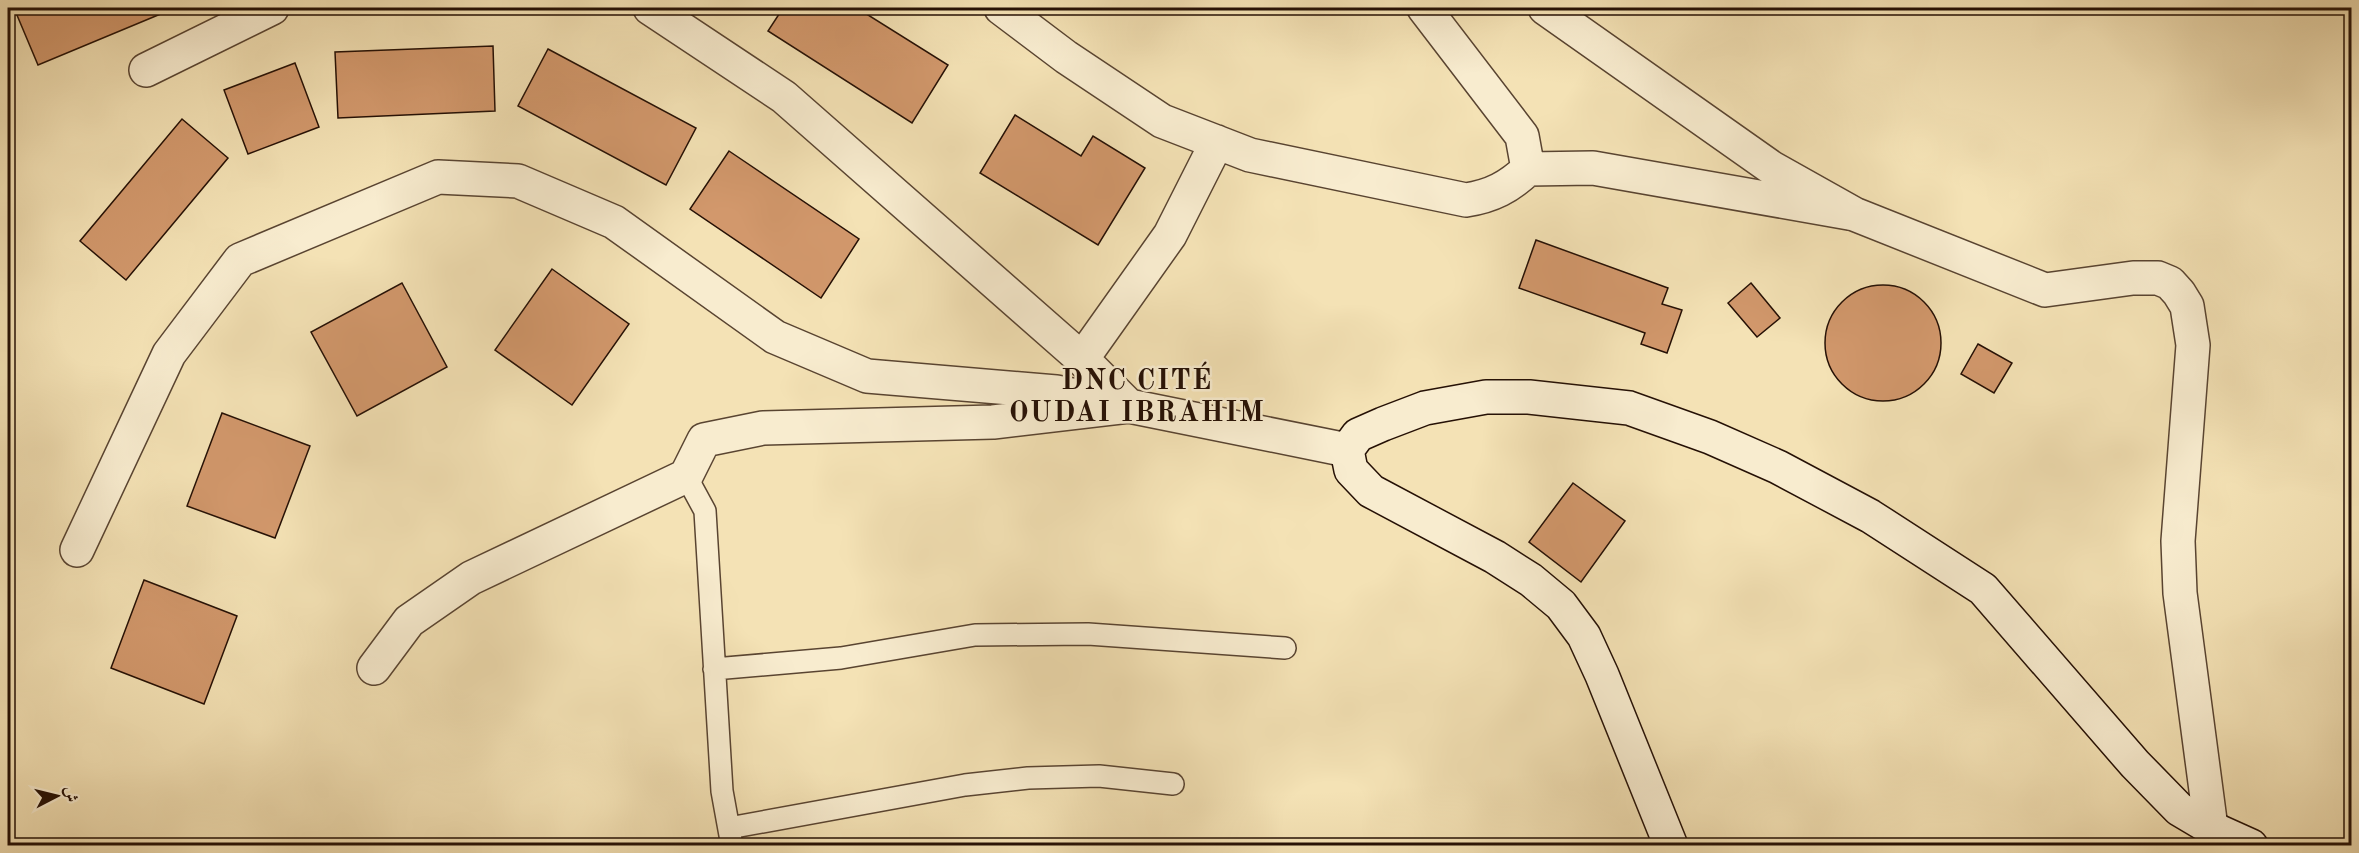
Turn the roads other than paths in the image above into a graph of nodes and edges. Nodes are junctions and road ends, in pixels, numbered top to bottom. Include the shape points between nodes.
1 (272, 8) edge
2 (650, 8) edge
3 (1001, 8) edge
4 (1424, 8) edge
5 (1545, 8) edge
6 (146, 70) dead end
7 (1217, 142) junction
8 (1528, 169) junction
9 (1854, 214) junction
10 (1082, 359) junction
11 (1129, 406) junction
12 (1347, 450) junction
13 (686, 476) junction
14 (77, 550) dead end
15 (1285, 648) dead end
16 (374, 668) dead end
17 (714, 669) junction
18 (1173, 784) dead end
19 (2211, 828) junction
20 (730, 837) edge
21 (1671, 846) edge
22 (2251, 846) edge

1 - 6 street
2 - 10 street via 784,97
3 - 7 street via 1162,121
4 - 8 street via 1522,136
5 - 9 street via 1772,168
7 - 8 street via 1250,155 1466,200 1489,196
7 - 10 street via 1170,235
8 - 9 street via 1593,168
9 - 19 street via 2044,290 2157,278 2170,283 2187,306 2193,345 2178,541 2180,593
10 - 11 street
11 - 12 street
11 - 13 street via 993,422 763,428 704,440
11 - 14 street via 1056,392 867,376 775,337 614,222 518,181 438,177 240,260 169,354
12 - 19 street via 1358,435 1383,424 1425,408 1486,397 1529,397 1629,408 1710,437 1778,467 1870,516 1983,589 2135,764 2179,809
12 - 21 street via 1351,470 1371,491 1495,557 1560,604 1593,655
13 - 16 street via 471,578 409,621
13 - 17 lane via 705,511
15 - 17 lane via 1088,634 975,635 841,658
17 - 20 lane via 722,790
18 - 20 lane via 1099,776 965,785
19 - 22 street

